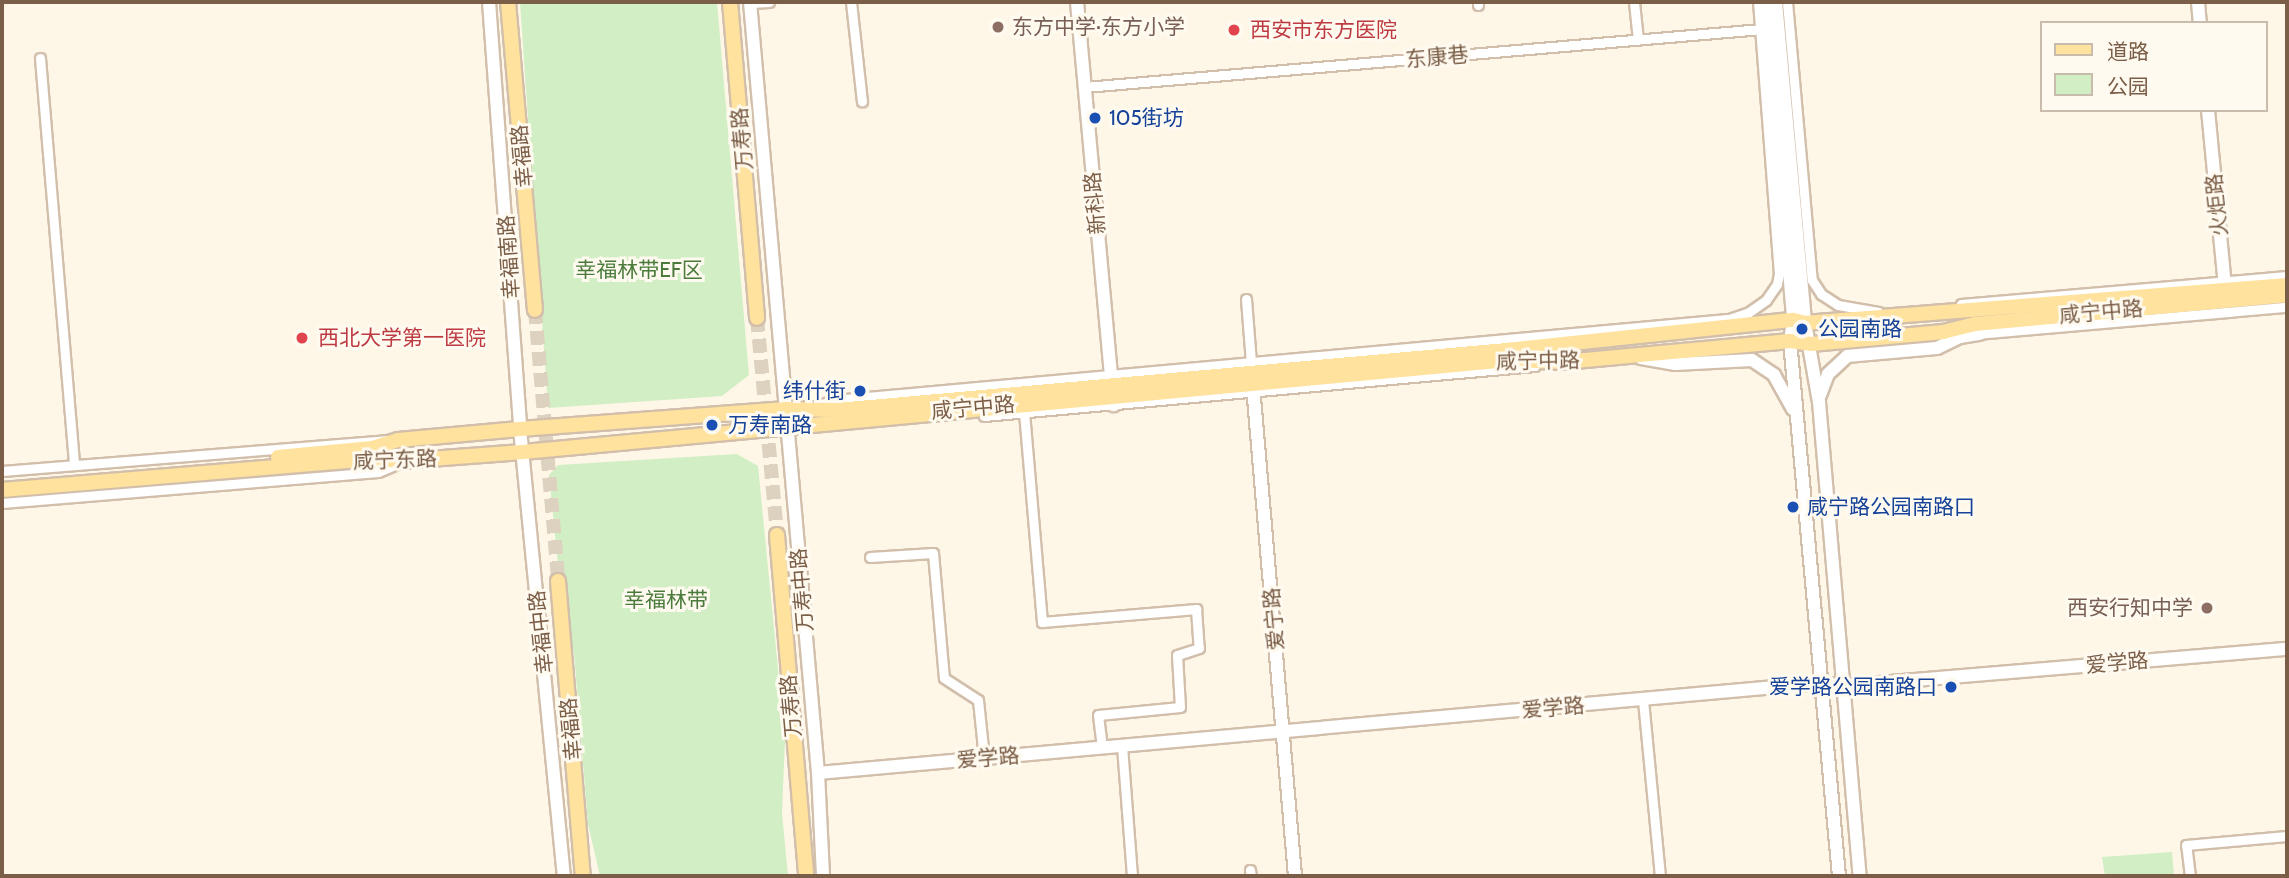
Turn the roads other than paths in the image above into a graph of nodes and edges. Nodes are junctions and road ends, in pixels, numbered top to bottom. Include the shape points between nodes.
1 (489, 2) edge
2 (508, 2) edge
3 (730, 2) edge
4 (769, 2) edge
5 (851, 2) edge
6 (1077, 2) edge
7 (1634, 2) edge
8 (1758, 2) edge
9 (1766, 2) edge
10 (1776, 2) edge
11 (1787, 2) edge
12 (2197, 2) edge
13 (750, 3) edge
14 (2200, 21) edge
15 (1774, 28) junction
16 (1638, 40) junction
17 (40, 58) dead end
18 (1085, 87) junction
19 (862, 101) dead end
20 (2208, 112) edge
21 (2287, 276) edge
22 (2287, 285) edge
23 (2225, 290) junction
24 (2287, 295) edge
25 (1246, 299) dead end
26 (2287, 307) edge
27 (535, 310) tunnel mouth
28 (1900, 314) junction
29 (757, 318) tunnel mouth
30 (1727, 319) junction
31 (1799, 322) junction
32 (1746, 325) junction
33 (1942, 332) junction
34 (1980, 334) junction
35 (1790, 341) junction
36 (1811, 344) junction
37 (1630, 356) junction
38 (1252, 378) junction
39 (1113, 390) junction
40 (1819, 402) junction
41 (786, 409) junction
42 (1024, 412) junction
43 (1797, 423) junction
44 (520, 429) junction
45 (787, 429) junction
46 (398, 440) junction
47 (523, 452) junction
48 (403, 461) junction
49 (74, 465) junction
50 (2, 471) edge
51 (2, 481) edge
52 (2, 490) edge
53 (2, 503) edge
54 (777, 535) tunnel mouth
55 (870, 557) dead end
56 (558, 582) tunnel mouth
57 (2287, 649) edge
58 (1820, 684) junction
59 (1843, 686) junction
60 (1643, 700) junction
61 (1284, 731) junction
62 (1122, 746) junction
63 (1102, 747) junction
64 (984, 758) junction
65 (818, 773) junction
66 (2287, 836) edge
67 (564, 876) edge
68 (583, 876) edge
69 (806, 876) edge
70 (823, 876) edge
71 (1132, 876) edge
72 (1295, 876) edge
73 (1660, 876) edge
74 (1839, 876) edge
75 (1860, 876) edge
76 (2190, 876) edge

1 - 44 main road, 幸福南路
2 - 27 main road, 幸福路
3 - 29 main road, 万寿路
4 - 13 street
5 - 19 street
6 - 18 main road, 新科路
7 - 16 street
8 - 15 street
9 - 15 main road
10 - 15 main road
11 - 15 street
12 - 14 main road
13 - 41 main road
15 - 16 street, 东康巷
15 - 28 street via 1812,280 1821,294 1838,305
15 - 30 street via 1779,274 1766,300
15 - 31 main road
16 - 18 street, 东康巷
17 - 49 street
18 - 39 main road, 新科路
20 - 23 main road, 火炬路
21 - 23 street
22 - 23 main road, 咸宁中路
23 - 24 main road, 咸宁中路
23 - 28 main road, 咸宁中路
23 - 33 main road, 咸宁中路
25 - 38 street
26 - 34 street
28 - 31 main road, 咸宁中路
30 - 32 street
30 - 38 street
31 - 32 main road, 咸宁中路
31 - 35 main road
31 - 36 main road
32 - 38 main road, 咸宁中路
33 - 34 street
33 - 36 main road, 咸宁中路
34 - 40 main road via 1937,348 1847,356 1823,381
35 - 36 main road, 咸宁中路
35 - 37 main road, 咸宁中路
35 - 43 main road
36 - 40 main road
37 - 38 main road, 咸宁中路
37 - 43 main road via 1675,364 1757,362 1778,381
38 - 39 main road, 咸宁中路
38 - 39 street
38 - 61 main road, 爱宁路
39 - 41 main road, 咸宁中路 via 837,410
39 - 42 street
39 - 45 main road, 咸宁中路
40 - 59 main road
41 - 44 main road, 咸宁东路
41 - 45 main road
42 - 45 street
42 - 63 street via 1042,622 1196,609 1199,648 1177,656 1180,707 1098,715
43 - 58 main road
44 - 46 main road, 咸宁东路
44 - 47 main road, 幸福中路
45 - 47 main road, 咸宁东路
45 - 65 main road, 万寿中路
46 - 49 street
46 - 51 main road, 咸宁东路 via 372,448
47 - 48 main road, 咸宁东路
47 - 67 main road, 幸福中路
48 - 52 main road, 咸宁东路 via 374,459
48 - 53 street via 379,472
49 - 50 street
54 - 69 main road, 万寿路
55 - 64 street via 933,552 944,678 978,700
56 - 68 main road, 幸福路
57 - 59 main road, 爱学路
58 - 59 main road, 爱学路
58 - 60 main road, 爱学路
58 - 74 main road
59 - 75 main road
60 - 61 main road, 爱学路
60 - 73 street
61 - 62 main road, 爱学路
61 - 72 main road, 爱宁路
62 - 63 main road, 爱学路
62 - 71 street
63 - 64 main road, 爱学路
64 - 65 main road, 爱学路
65 - 70 main road, 万寿中路
66 - 76 street via 2186,845

